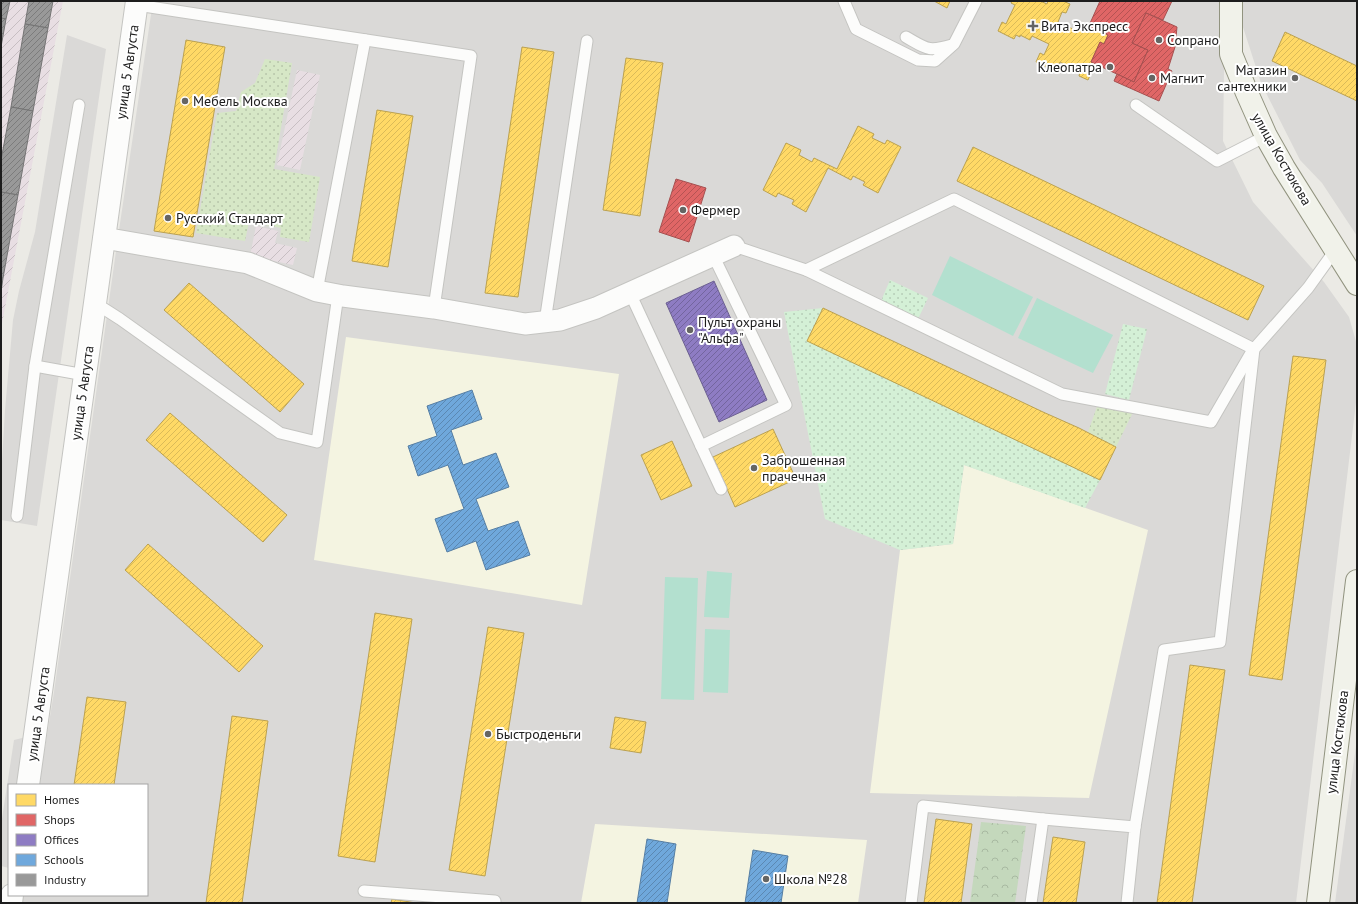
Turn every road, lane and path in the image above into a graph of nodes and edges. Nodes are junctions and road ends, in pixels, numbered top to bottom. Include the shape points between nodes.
1 (976, 1) edge
2 (1231, 1) edge
3 (844, 2) edge
4 (137, 3) edge
5 (906, 37) dead end
6 (365, 40) junction
7 (587, 41) dead end
8 (954, 44) junction
9 (79, 105) dead end
10 (1136, 105) dead end
11 (1266, 136) junction
12 (104, 238) junction
13 (734, 246) joint
14 (1336, 249) junction
15 (713, 255) junction
16 (806, 270) junction
17 (1357, 284) edge
18 (317, 291) junction
19 (630, 293) junction
20 (338, 295) junction
21 (95, 303) junction
22 (434, 308) junction
23 (545, 322) junction
24 (1254, 349) junction
25 (35, 366) junction
26 (85, 375) junction
27 (701, 446) junction
28 (721, 489) dead end
29 (17, 516) dead end
30 (1357, 581) edge
31 (28, 784) edge
32 (1043, 819) junction
33 (1135, 827) junction
34 (364, 891) dead end
35 (495, 901) dead end
36 (911, 903) edge
37 (1031, 903) edge
38 (1127, 903) edge
39 (1318, 903) edge

1 - 8 lane
2 - 11 main road, улица Костюкова via 1231,54
3 - 8 lane via 856,29 918,60 935,61
4 - 6 lane
4 - 12 street, улица 5 Августа
5 - 8 lane via 927,48 936,49
6 - 18 lane
6 - 22 lane via 471,56
7 - 23 lane
9 - 25 lane
10 - 11 lane via 1217,161
11 - 14 main road, улица Костюкова
12 - 18 street via 248,263
12 - 21 street, улица 5 Августа
13 - 15 street
13 - 16 lane
14 - 17 main road, улица Костюкова
14 - 24 lane via 1308,288
15 - 19 street
15 - 27 lane via 786,404
16 - 24 lane via 954,199
16 - 24 lane via 1062,394 1211,422
18 - 20 street
19 - 23 street via 596,308 560,320
19 - 27 lane
20 - 21 lane via 317,442 280,433
20 - 22 street
21 - 26 street, улица 5 Августа
22 - 23 street via 525,324
24 - 33 lane via 1220,642 1164,650
25 - 26 lane
25 - 29 lane
26 - 31 street, улица 5 Августа
27 - 28 lane
30 - 39 main road, улица Костюкова
32 - 33 lane
32 - 36 lane via 923,806
32 - 37 lane
33 - 38 lane
34 - 35 lane

